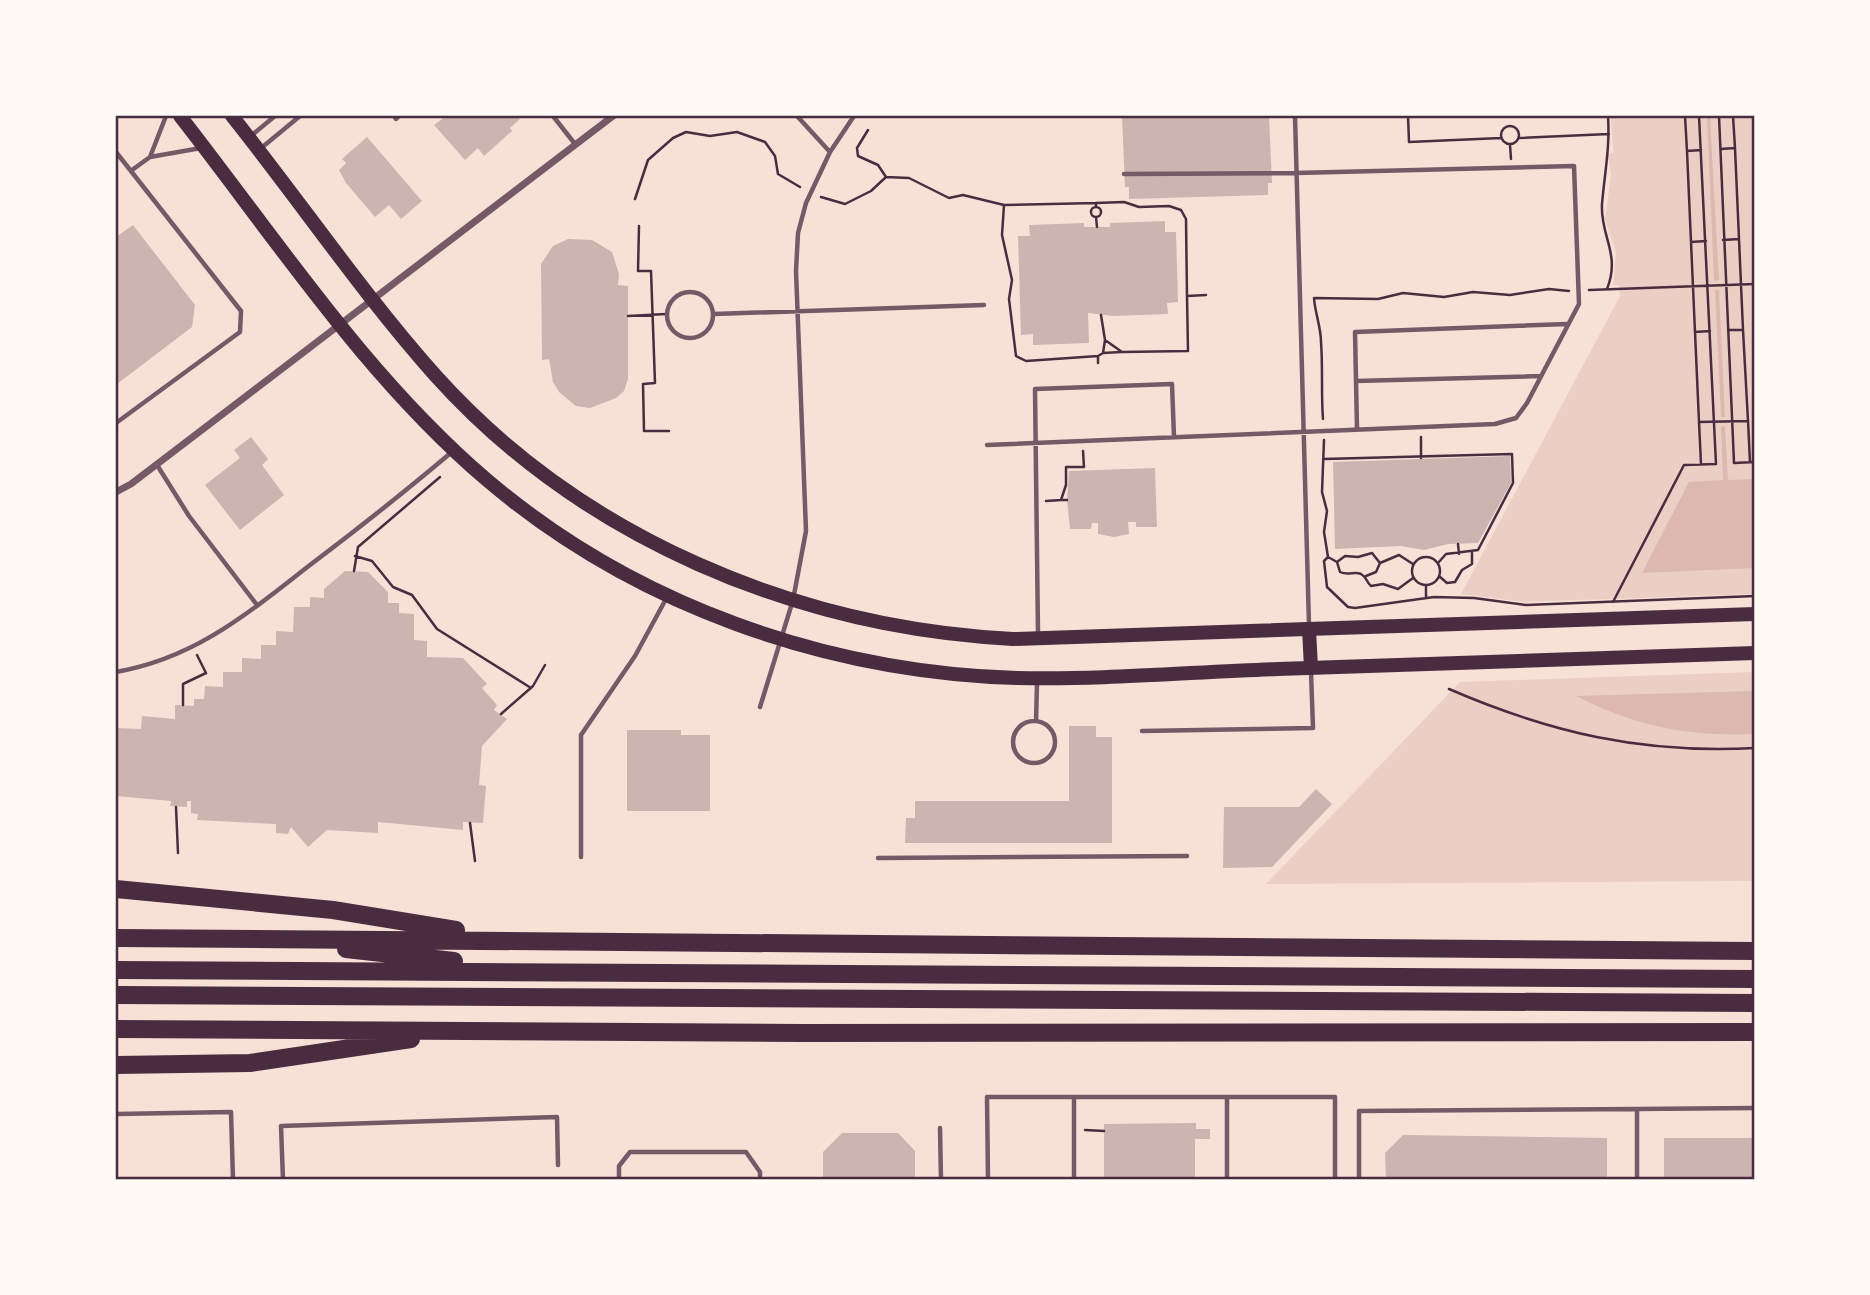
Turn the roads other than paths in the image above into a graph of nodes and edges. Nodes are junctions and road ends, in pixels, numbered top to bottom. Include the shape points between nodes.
1 (166, 116) edge
2 (180, 116) edge
3 (232, 116) edge
4 (275, 116) edge
5 (300, 116) edge
6 (394, 116) edge
7 (399, 116) edge
8 (553, 116) edge
9 (613, 116) edge
10 (797, 116) edge
11 (854, 116) edge
12 (1294, 116) edge
13 (250, 136) junction
14 (576, 145) junction
15 (205, 148) junction
16 (260, 150) junction
17 (116, 152) edge
18 (830, 152) junction
19 (150, 157) junction
20 (132, 170) junction
21 (1296, 173) junction
22 (1124, 174) dead end
23 (373, 300) junction
24 (984, 305) dead end
25 (798, 312) junction
26 (714, 314) junction
27 (341, 324) junction
28 (1568, 324) junction
29 (1540, 376) junction
30 (1356, 381) junction
31 (116, 423) edge
32 (1357, 429) junction
33 (1304, 431) junction
34 (1174, 437) junction
35 (1037, 443) junction
36 (987, 445) dead end
37 (454, 450) junction
38 (156, 465) junction
39 (116, 492) edge
40 (668, 596) junction
41 (793, 600) junction
42 (257, 606) junction
43 (1755, 614) edge
44 (1309, 629) junction
45 (1038, 638) junction
46 (780, 640) junction
47 (1755, 653) edge
48 (1311, 668) junction
49 (116, 672) edge
50 (1037, 678) junction
51 (760, 706) dead end
52 (1036, 721) junction
53 (1142, 731) dead end
54 (1187, 856) dead end
55 (581, 857) dead end
56 (878, 858) dead end
57 (116, 889) edge
58 (116, 938) edge
59 (267, 939) junction
60 (508, 939) junction
61 (1755, 951) edge
62 (116, 970) edge
63 (537, 971) junction
64 (1755, 979) edge
65 (116, 995) edge
66 (1755, 1003) edge
67 (116, 1029) edge
68 (472, 1031) junction
69 (1755, 1032) edge
70 (116, 1065) edge
71 (1074, 1097) junction
72 (1227, 1097) junction
73 (1755, 1108) edge
74 (1637, 1109) junction
75 (116, 1114) edge
76 (940, 1128) dead end
77 (558, 1165) dead end
78 (233, 1180) edge
79 (283, 1180) edge
80 (619, 1180) edge
81 (760, 1180) edge
82 (941, 1180) edge
83 (988, 1180) edge
84 (1074, 1180) edge
85 (1227, 1180) edge
86 (1335, 1180) edge
87 (1359, 1180) edge
88 (1637, 1180) edge

1 - 19 lane
2 - 15 main road
3 - 13 main road
4 - 13 lane
5 - 16 lane
6 - 7 lane
8 - 14 lane
9 - 14 street
10 - 18 lane
11 - 18 lane
12 - 21 lane
13 - 16 main road
14 - 23 street
15 - 19 lane
15 - 27 main road
16 - 23 main road
17 - 20 lane
18 - 25 lane via 806,203 798,233
19 - 20 lane
20 - 31 lane via 241,311 240,332
21 - 22 lane
21 - 28 lane via 1574,166 1579,304
21 - 33 lane
23 - 27 street
23 - 41 main road via 436,376 541,471 640,536 710,570
24 - 25 lane
25 - 26 lane
25 - 41 lane via 806,531
26 - 26 lane via 702,294 686,291 672,299 666,314 671,328 690,338 704,334
27 - 37 main road via 394,390
27 - 38 street
28 - 29 lane
28 - 30 lane via 1355,332
29 - 30 lane
29 - 32 lane via 1516,418 1495,424
30 - 32 lane
32 - 33 lane
33 - 34 lane
33 - 44 lane
34 - 35 lane
34 - 35 lane via 1172,384 1035,389
35 - 36 lane
35 - 45 lane
37 - 40 main road via 489,482 571,541
37 - 42 lane
38 - 39 street
38 - 42 lane
40 - 46 main road
40 - 55 lane via 635,656 581,735
41 - 45 main road via 910,629
41 - 46 lane
42 - 49 lane via 193,648
43 - 44 main road
44 - 45 main road
44 - 48 main road
46 - 50 main road via 877,664
46 - 51 lane
47 - 48 main road
48 - 50 main road
48 - 53 lane via 1313,728
50 - 52 lane
52 - 52 lane via 1018,728 1013,740 1015,753 1032,764 1045,761 1056,745 1048,726
54 - 56 lane
57 - 60 highway via 333,910
58 - 59 highway
59 - 60 highway
59 - 63 highway
60 - 61 highway
62 - 63 highway
63 - 64 highway
65 - 66 highway
67 - 68 highway
68 - 69 highway
68 - 70 highway via 250,1063
71 - 72 lane
71 - 83 lane via 987,1097
71 - 84 lane
72 - 85 lane
72 - 86 lane via 1335,1097
73 - 74 lane
74 - 87 lane via 1359,1111
74 - 88 lane
75 - 78 lane via 231,1112
76 - 82 lane
77 - 79 lane via 557,1117 281,1126
80 - 81 lane via 619,1166 631,1152 746,1152 760,1172

